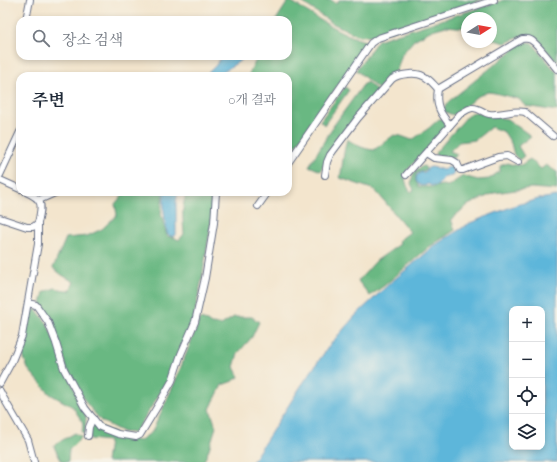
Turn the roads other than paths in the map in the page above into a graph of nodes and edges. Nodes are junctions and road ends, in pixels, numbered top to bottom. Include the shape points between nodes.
1 (30, 0) edge
2 (494, 0) edge
3 (27, 16) edge
4 (557, 69) edge
5 (438, 88) junction
6 (450, 125) junction
7 (553, 136) dead end
8 (16, 141) edge
9 (426, 154) junction
10 (292, 157) edge
11 (518, 162) dead end
12 (0, 175) edge
13 (325, 175) dead end
14 (406, 175) dead end
15 (0, 180) edge
16 (16, 187) edge
17 (35, 196) edge
18 (48, 196) edge
19 (216, 196) edge
20 (265, 196) edge
21 (39, 200) junction
22 (258, 206) dead end
23 (0, 218) edge
24 (38, 223) junction
25 (28, 303) junction
26 (0, 383) edge
27 (0, 391) edge
28 (93, 418) junction
29 (88, 436) dead end
30 (34, 462) edge

1 - 3 street
2 - 10 street via 378,38 371,43
4 - 5 street via 535,43 526,38
5 - 6 street via 437,102 441,114
5 - 13 street via 423,76 415,74 395,77 358,118 330,155
6 - 7 street via 460,114 472,108 492,114 522,111
6 - 9 street
8 - 12 street
9 - 11 street via 434,158 452,160 457,163 460,170 498,157 507,156
9 - 14 street
15 - 16 street
17 - 21 street
18 - 21 street
19 - 28 street via 214,223 196,322 172,381 136,437 100,427
20 - 22 street
21 - 24 street via 41,204
23 - 24 street via 27,227 33,227
24 - 25 street via 38,244
25 - 26 street via 22,336
25 - 28 street via 36,305 48,322 64,369
27 - 30 street via 28,440
28 - 29 street

